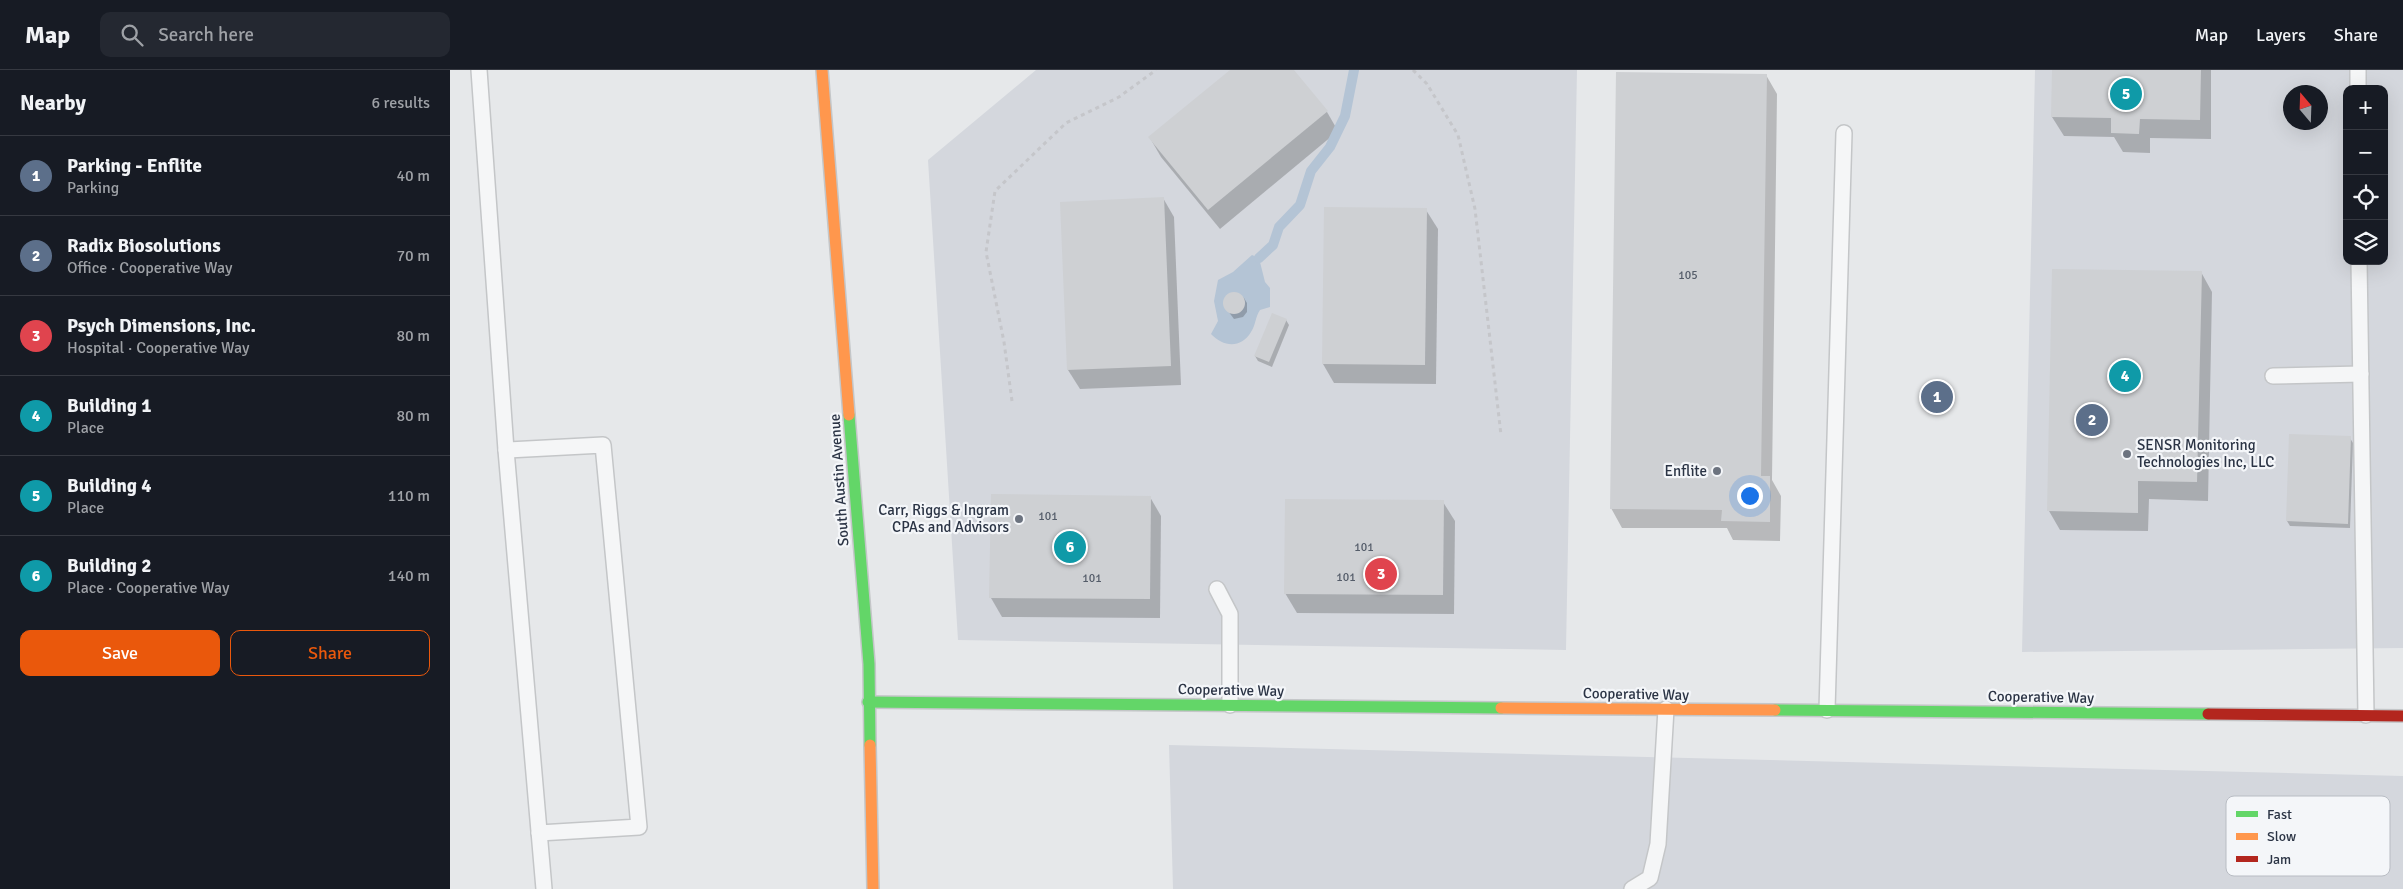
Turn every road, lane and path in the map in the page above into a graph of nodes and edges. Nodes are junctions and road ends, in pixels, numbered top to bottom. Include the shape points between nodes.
1 (479, 70) edge
2 (822, 70) edge
3 (1156, 70) edge
4 (1413, 70) edge
5 (2358, 70) edge
6 (2358, 85) edge
7 (1844, 133) dead end
8 (2359, 265) edge
9 (2361, 374) junction
10 (2273, 376) dead end
11 (1012, 401) dead end
12 (1501, 436) dead end
13 (506, 450) junction
14 (1217, 589) dead end
15 (868, 702) junction
16 (1230, 705) junction
17 (1666, 709) junction
18 (1827, 710) junction
19 (2366, 715) junction
20 (2403, 716) edge
21 (539, 833) junction
22 (544, 889) edge
23 (873, 889) edge
24 (1632, 889) edge

1 - 13 lane
2 - 15 street, South Austin Avenue via 869,664
3 - 11 path via 1119,97 1066,123 995,190 986,252
4 - 12 path via 1427,84 1458,135 1475,209
5 - 6 lane
7 - 18 lane
8 - 9 lane
9 - 10 lane
9 - 19 lane
13 - 21 lane
13 - 21 lane via 603,445 640,826
14 - 16 lane via 1230,614
15 - 16 street, Cooperative Way
15 - 23 street, South Austin Avenue
16 - 17 street, Cooperative Way
17 - 18 street, Cooperative Way
17 - 24 lane via 1658,844 1650,878
18 - 19 street, Cooperative Way
19 - 20 street, Cooperative Way
21 - 22 lane

